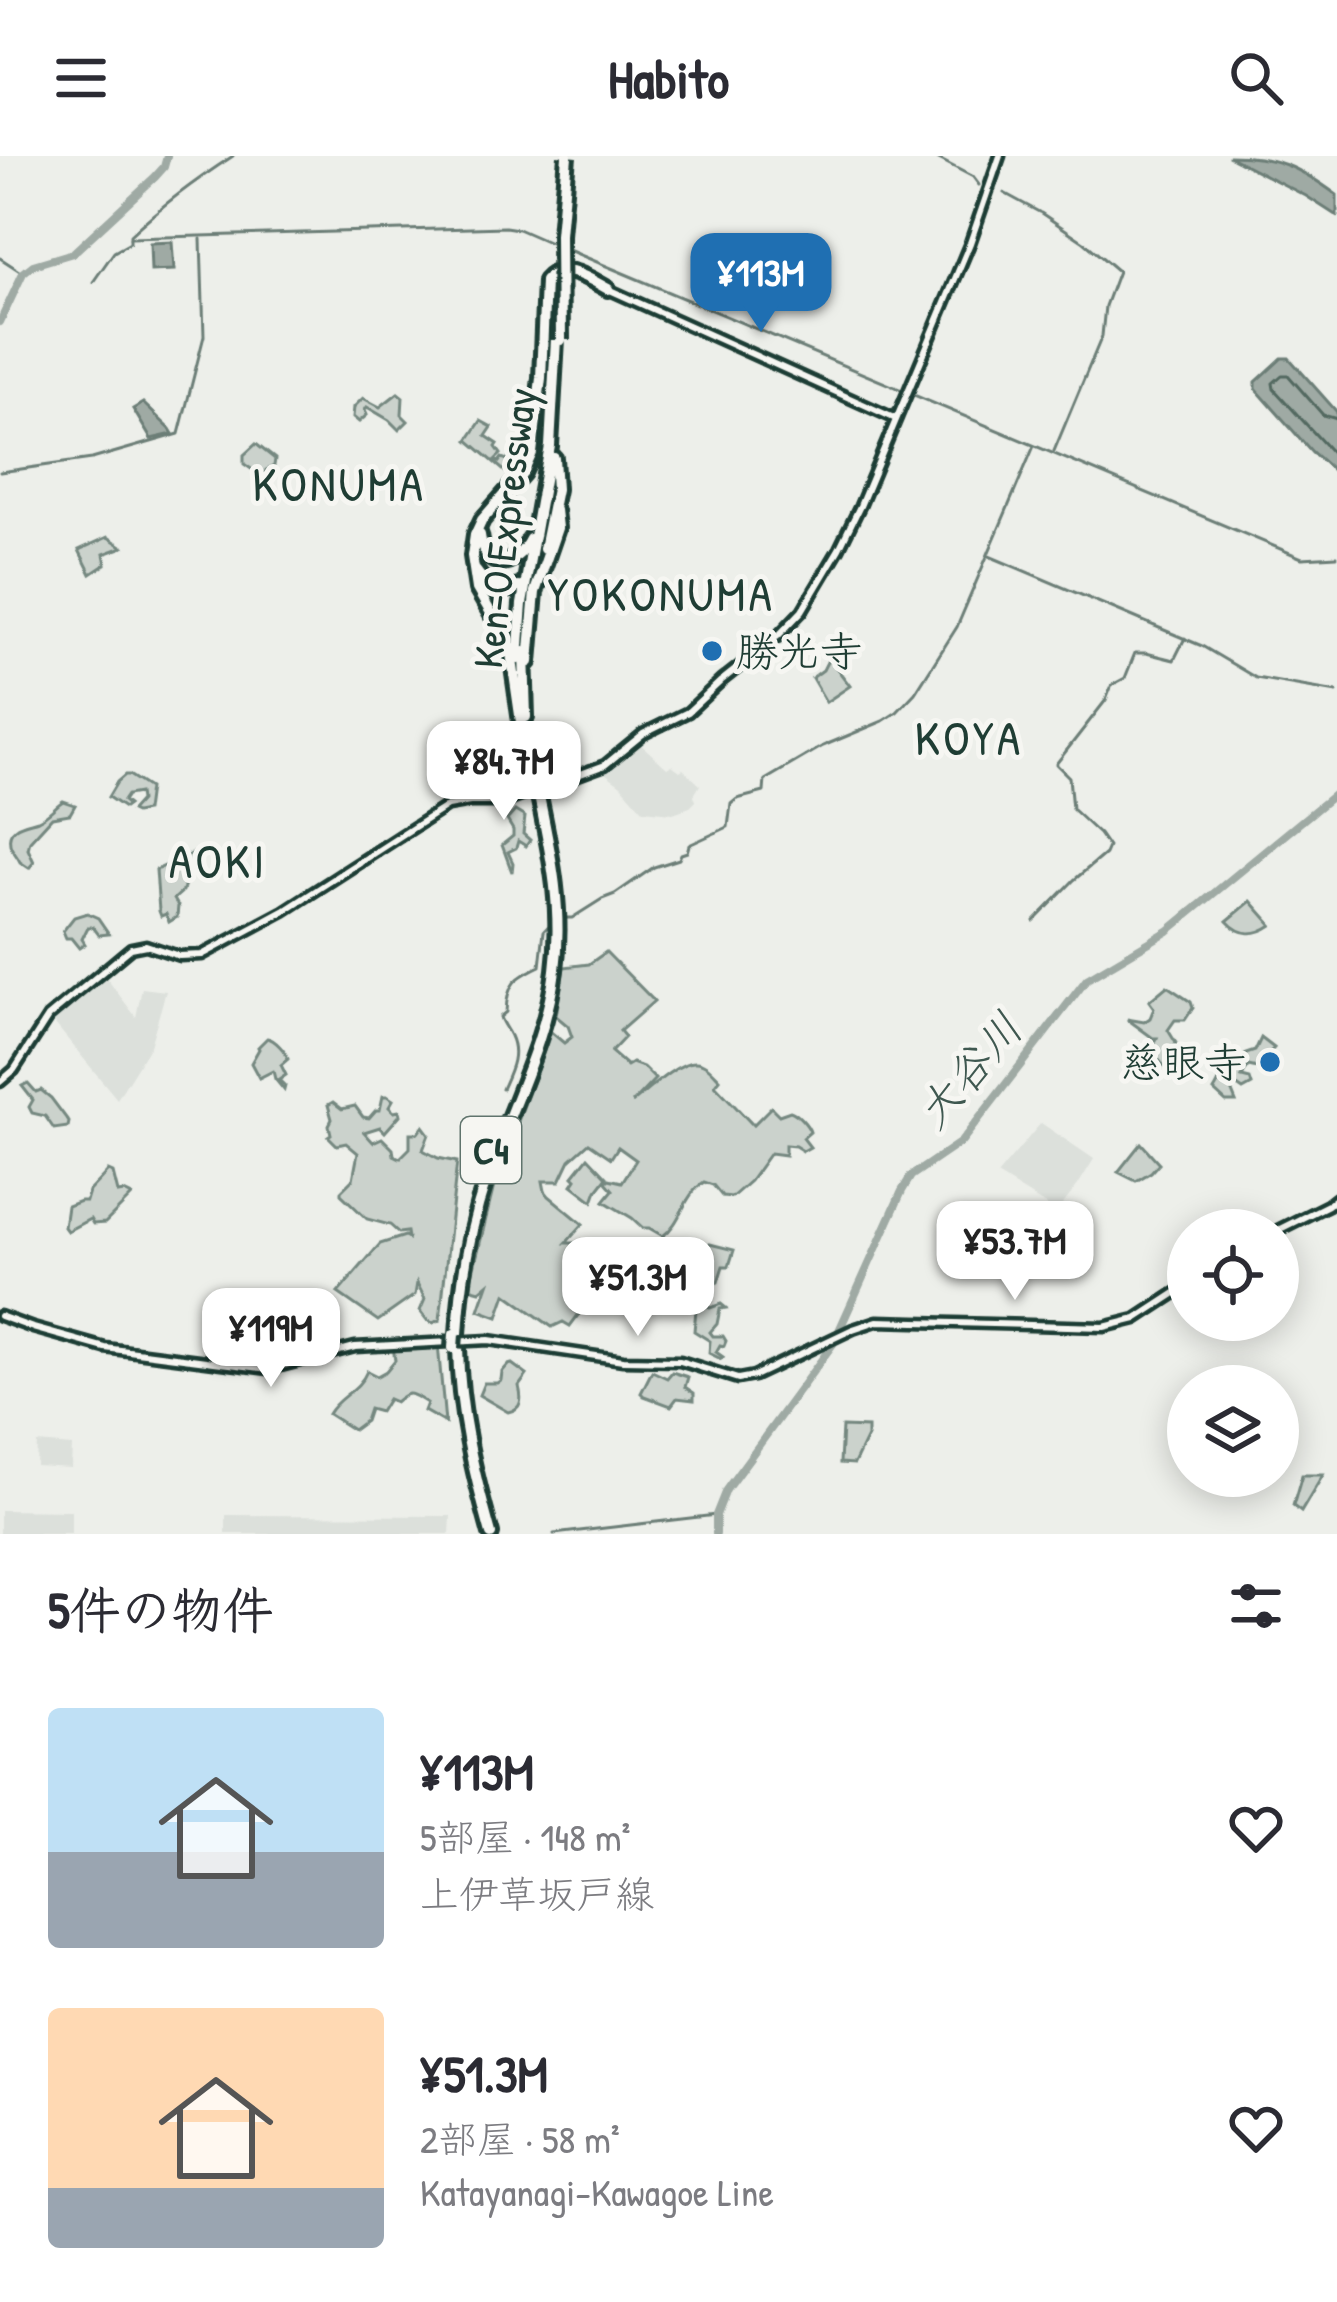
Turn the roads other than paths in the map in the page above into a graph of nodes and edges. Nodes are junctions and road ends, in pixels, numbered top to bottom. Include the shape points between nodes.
1 (565, 156) edge
2 (1000, 156) edge
3 (608, 289) junction
4 (558, 340) junction
5 (896, 419) junction
6 (536, 450) junction
7 (554, 458) junction
8 (540, 471) dead end
9 (555, 510) dead end
10 (538, 517) junction
11 (473, 567) junction
12 (537, 572) dead end
13 (519, 587) dead end
14 (521, 659) junction
15 (535, 791) junction
16 (0, 1082) edge
17 (1337, 1198) edge
18 (1299, 1220) edge
19 (1167, 1299) edge
20 (0, 1316) edge
21 (488, 1534) edge

1 - 4 highway, Ken-O Expressway / C4, bridge via 555,235
2 - 5 main road
3 - 5 main road
3 - 6 highway via 569,278 552,291
3 - 11 highway via 566,270 545,281 532,453 482,520
4 - 7 highway, Ken-O Expressway / C4
4 - 10 highway, Ken-O Expressway / C4
5 - 16 main road via 850,528 802,611 688,712 604,765 546,789 442,808 202,955 131,948 48,1017
6 - 8 highway
6 - 10 highway via 484,521 483,550 496,561 514,559
7 - 12 highway via 556,489
7 - 14 highway, Ken-O Expressway / C4
9 - 14 highway
10 - 14 highway, Ken-O Expressway / C4
11 - 13 highway via 493,587
11 - 14 highway via 477,589
14 - 15 highway, Ken-O Expressway / C4
14 - 15 highway, Ken-O Expressway / C4 via 523,736
15 - 21 highway, Ken-O Expressway / C4 via 554,884 553,971 473,1201 458,1270 462,1438
17 - 18 main road
19 - 20 main road via 1119,1325 886,1320 738,1379 680,1361 489,1340 347,1348 268,1369 105,1348

